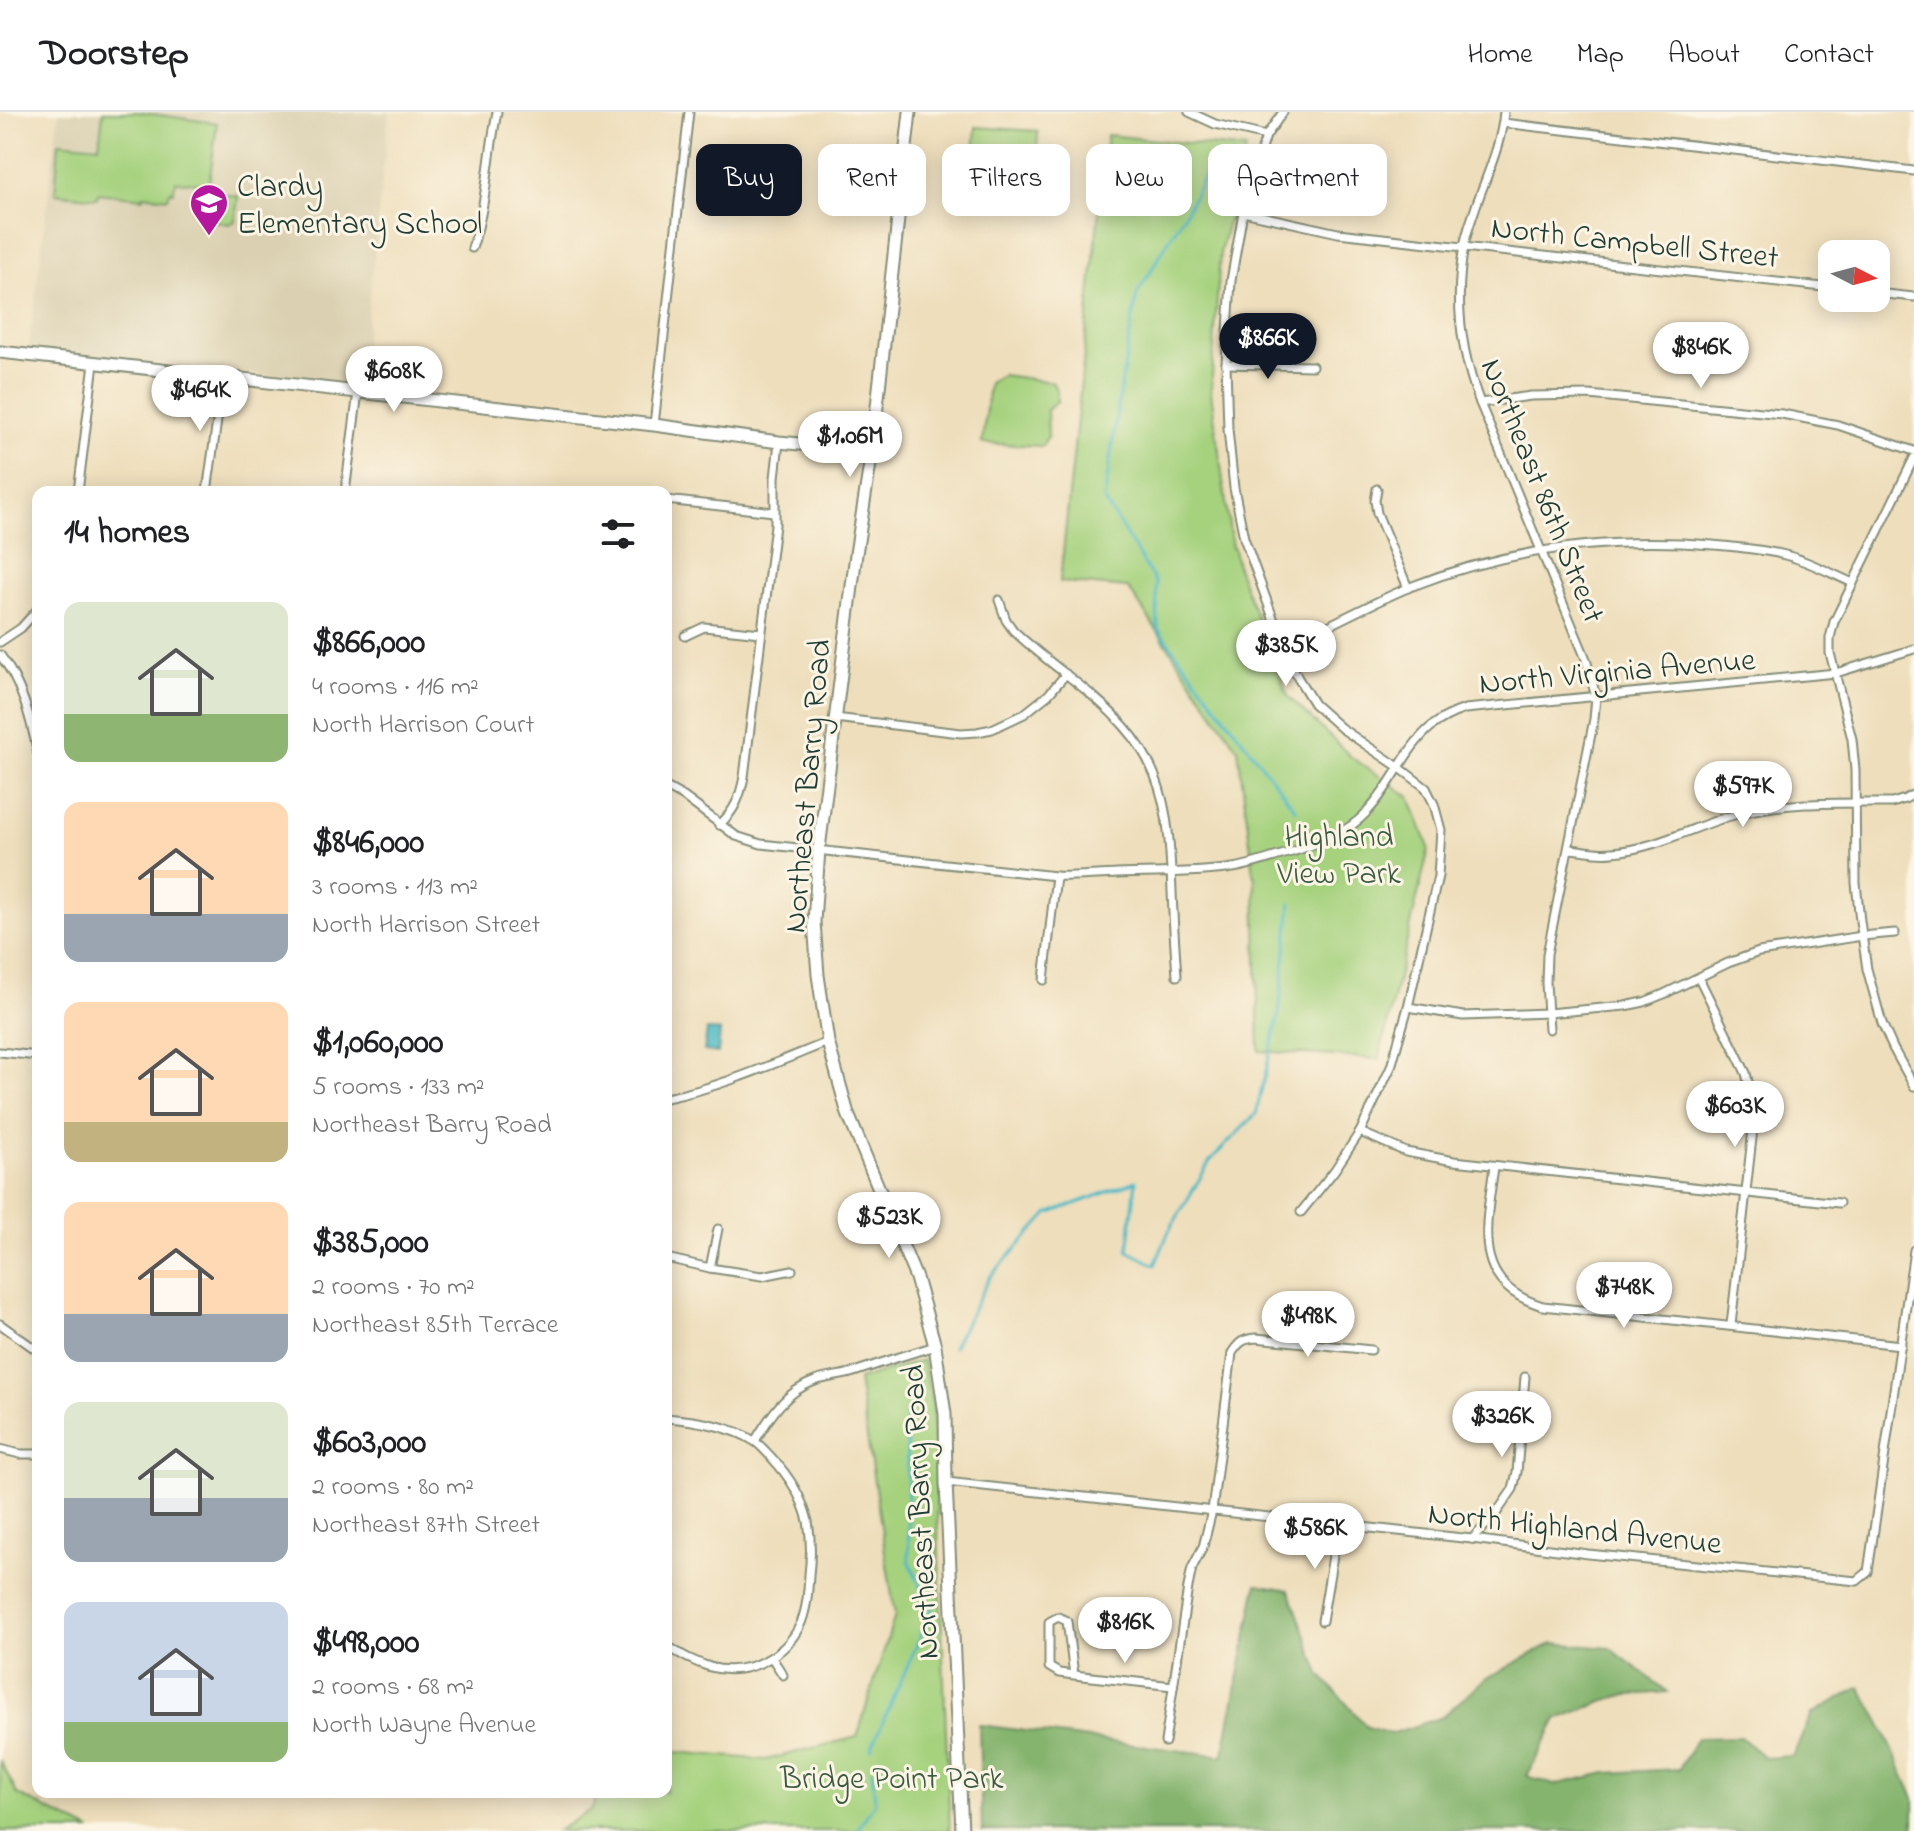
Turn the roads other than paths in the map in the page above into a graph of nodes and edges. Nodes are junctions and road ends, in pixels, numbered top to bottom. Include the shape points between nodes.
1 (497, 112) edge
2 (689, 112) edge
3 (910, 112) edge
4 (1189, 112) edge
5 (1283, 112) edge
6 (1504, 112) edge
7 (1503, 123) junction
8 (1266, 136) junction
9 (1264, 144) edge
10 (1914, 171) edge
11 (1242, 216) edge
12 (1261, 216) edge
13 (1464, 247) junction
14 (472, 248) dead end
15 (1818, 286) edge
16 (1890, 294) edge
17 (1914, 297) edge
18 (0, 352) edge
19 (94, 363) junction
20 (1226, 364) junction
21 (1312, 366) dead end
22 (223, 378) junction
23 (358, 392) junction
24 (1480, 403) junction
25 (654, 425) junction
26 (779, 442) junction
27 (872, 451) junction
28 (1914, 451) edge
29 (1914, 458) edge
30 (79, 486) edge
31 (208, 486) edge
32 (346, 486) edge
33 (1377, 489) dead end
34 (672, 501) edge
35 (774, 512) junction
36 (1542, 551) junction
37 (1853, 583) junction
38 (1408, 588) junction
39 (999, 600) dead end
40 (32, 616) edge
41 (761, 633) junction
42 (685, 636) dead end
43 (0, 642) edge
44 (1284, 648) junction
45 (1914, 649) edge
46 (0, 655) edge
47 (1836, 673) junction
48 (1066, 674) junction
49 (1596, 697) junction
50 (835, 718) junction
51 (32, 724) edge
52 (1400, 768) junction
53 (672, 790) edge
54 (1914, 794) edge
55 (1856, 803) junction
56 (719, 825) junction
57 (819, 849) junction
58 (1569, 849) junction
59 (1171, 874) junction
60 (1056, 876) junction
61 (1895, 933) dead end
62 (1862, 936) junction
63 (1177, 976) dead end
64 (1699, 978) junction
65 (1044, 980) dead end
66 (1408, 1007) junction
67 (1548, 1013) junction
68 (1549, 1029) dead end
69 (828, 1042) junction
70 (0, 1052) edge
71 (32, 1055) edge
72 (1914, 1086) edge
73 (672, 1097) edge
74 (1360, 1132) junction
75 (1494, 1167) junction
76 (1744, 1193) junction
77 (1839, 1203) dead end
78 (1301, 1212) dead end
79 (718, 1229) dead end
80 (1914, 1250) edge
81 (672, 1259) edge
82 (710, 1268) junction
83 (792, 1270) dead end
84 (0, 1324) edge
85 (1731, 1325) junction
86 (1901, 1345) junction
87 (935, 1346) junction
88 (32, 1347) edge
89 (1371, 1350) dead end
90 (1525, 1377) dead end
91 (672, 1419) edge
92 (755, 1441) junction
93 (0, 1449) edge
94 (32, 1454) edge
95 (946, 1482) junction
96 (1212, 1511) junction
97 (1338, 1526) junction
98 (1472, 1539) junction
99 (1322, 1621) dead end
100 (672, 1649) edge
101 (772, 1658) junction
102 (783, 1675) dead end
103 (1074, 1675) junction
104 (1173, 1686) junction
105 (1165, 1742) dead end
106 (962, 1831) edge

1 - 14 street
2 - 25 street
3 - 27 main road, Northeast Barry Road
4 - 8 street
5 - 8 street
6 - 7 street, Northeast 86th Street
7 - 10 street
7 - 13 street, Northeast 86th Street
8 - 9 street
11 - 20 street via 1231,281
12 - 13 street, North Campbell Street via 1338,233
13 - 15 street, North Campbell Street
13 - 24 street, Northeast 86th Street via 1461,324 1468,373
16 - 17 street
18 - 19 main road
19 - 22 main road
19 - 30 street
20 - 21 street
20 - 44 street via 1234,488
22 - 23 main road
22 - 31 street
23 - 25 main road
23 - 32 street
24 - 28 street via 1589,395 1782,414 1838,425
24 - 36 street, Northeast 86th Street
25 - 26 main road
26 - 27 main road
26 - 35 street
27 - 50 main road, Northeast Barry Road
29 - 37 street
33 - 38 street via 1377,513
34 - 35 street
35 - 41 street
36 - 37 street via 1619,542 1749,548 1793,557
36 - 38 street
36 - 49 street, Northeast 86th Street
37 - 47 street via 1830,638
38 - 44 street
39 - 48 street via 1013,630
40 - 43 street
41 - 42 street via 704,627
41 - 56 street via 744,777 737,804
44 - 52 street via 1314,704
45 - 47 street, North Virginia Avenue
46 - 51 street
47 - 49 street, North Virginia Avenue
47 - 55 street via 1852,739
48 - 50 street via 1024,714 977,732
48 - 59 street via 1113,715 1146,756 1167,814
49 - 52 street, North Virginia Avenue via 1465,709 1434,724
49 - 58 street, Northeast 86th Street
50 - 57 main road, Northeast Barry Road
52 - 59 street, North Virginia Avenue via 1367,813 1337,835 1236,867
52 - 66 street via 1426,788 1441,830 1438,876
53 - 56 street, North Virginia Avenue
54 - 55 street via 1892,803
55 - 58 street via 1737,814 1629,850
55 - 62 street
56 - 57 street, North Virginia Avenue via 748,841
57 - 60 street, North Virginia Avenue
57 - 69 main road, Northeast Barry Road via 814,922
58 - 67 street, Northeast 86th Street via 1547,954
59 - 60 street, North Virginia Avenue
59 - 63 street
60 - 65 street
61 - 62 street
62 - 64 street via 1759,952
62 - 72 street via 1882,1023
64 - 67 street via 1644,1002
64 - 76 street via 1750,1086 1753,1129
66 - 67 street via 1463,1016
66 - 74 street via 1391,1067
67 - 68 street, Northeast 86th Street
69 - 73 street
69 - 87 main road, Northeast Barry Road via 848,1114 916,1278
70 - 71 street
74 - 75 street via 1406,1152
74 - 78 street
75 - 76 street
75 - 85 street via 1486,1243 1494,1272 1520,1298 1543,1306
76 - 77 street
76 - 85 street
79 - 82 street
80 - 86 street
81 - 82 street
82 - 83 street via 762,1276
84 - 88 street
85 - 86 street
86 - 98 street, North Highland Avenue via 1868,1572 1857,1581
87 - 92 street via 811,1382 777,1407
87 - 95 main road, Northeast Barry Road via 945,1414
89 - 96 street via 1256,1338 1238,1343 1232,1353
90 - 98 street via 1513,1489
91 - 92 street
92 - 101 street via 795,1489 808,1520 810,1542 804,1613 792,1638
93 - 94 street
95 - 96 street, North Highland Avenue
95 - 106 main road, Northeast Barry Road
96 - 97 street, North Highland Avenue
96 - 104 street via 1192,1568
97 - 98 street, North Highland Avenue
97 - 99 street
100 - 101 street via 712,1668 741,1668
101 - 102 street
103 - 103 street via 1067,1621 1058,1617 1049,1622 1049,1667
103 - 104 street
104 - 105 street

